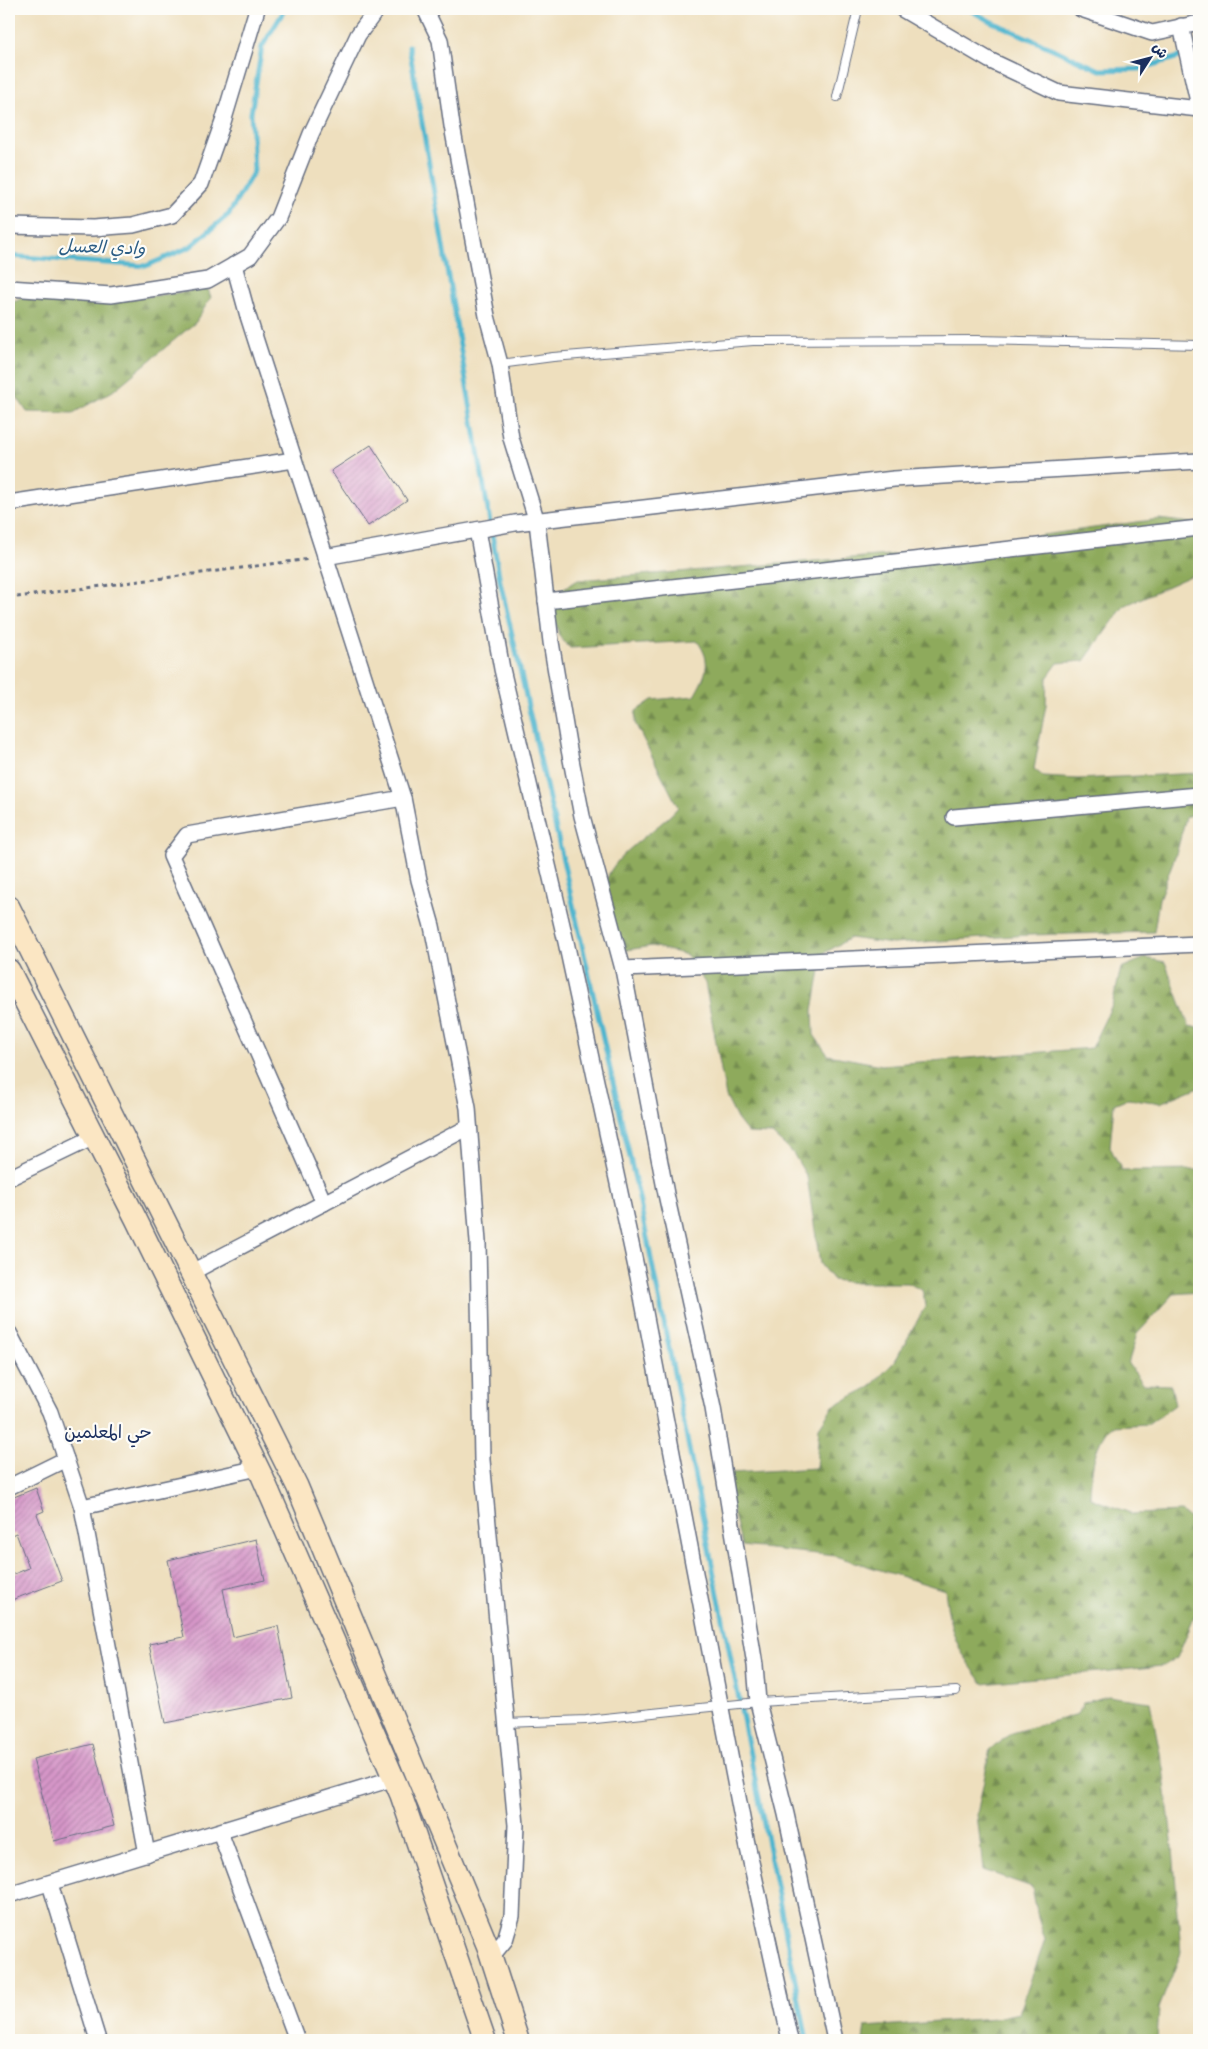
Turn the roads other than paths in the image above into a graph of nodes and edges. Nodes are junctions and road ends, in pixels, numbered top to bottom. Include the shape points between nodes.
1 (257, 9) edge
2 (377, 9) edge
3 (424, 9) edge
4 (858, 9) edge
5 (902, 9) edge
6 (1080, 9) edge
7 (1199, 23) edge
8 (1181, 26) junction
9 (837, 97) dead end
10 (1199, 107) edge
11 (9, 226) edge
12 (234, 265) junction
13 (9, 288) edge
14 (1199, 345) edge
15 (500, 364) junction
16 (294, 460) junction
17 (1199, 461) edge
18 (9, 503) edge
19 (537, 522) junction
20 (1199, 528) edge
21 (481, 529) junction
22 (325, 556) junction
23 (546, 601) junction
24 (1199, 795) edge
25 (403, 798) junction
26 (954, 816) dead end
27 (9, 907) edge
28 (1199, 944) edge
29 (9, 970) edge
30 (623, 970) junction
31 (469, 1127) junction
32 (94, 1137) junction
33 (9, 1178) edge
34 (324, 1203) junction
35 (190, 1273) junction
36 (9, 1333) edge
37 (66, 1459) junction
38 (258, 1468) junction
39 (9, 1487) edge
40 (82, 1507) junction
41 (956, 1691) dead end
42 (758, 1702) junction
43 (721, 1706) junction
44 (506, 1723) junction
45 (394, 1778) junction
46 (220, 1832) junction
47 (147, 1854) junction
48 (50, 1884) junction
49 (9, 1895) edge
50 (492, 1957) junction
51 (514, 2039) edge
52 (98, 2040) edge
53 (297, 2040) edge
54 (485, 2040) edge
55 (790, 2040) edge
56 (835, 2040) edge

1 - 11 street via 201,184 172,215 132,225 93,228
2 - 12 street via 358,35 310,134 278,218 250,256
3 - 15 street via 440,40 455,145 487,316
4 - 9 lane
5 - 10 street via 989,60 1060,93
6 - 8 street via 1152,32
7 - 8 street
8 - 10 street
12 - 13 street via 208,280 111,295
12 - 16 street
14 - 15 lane via 976,340 753,341
15 - 19 street via 511,438
16 - 18 street
16 - 22 street
17 - 19 street via 894,479
19 - 21 street
19 - 23 street
20 - 23 street
21 - 22 street
21 - 43 street via 502,670 566,942 639,1281
22 - 25 street
23 - 30 street via 582,816
24 - 26 street
25 - 31 street via 419,880 432,926
25 - 34 street via 187,835 171,856
27 - 35 main road
28 - 30 street
29 - 32 main road
30 - 42 street via 666,1194 713,1408 755,1665
31 - 34 street
31 - 44 street via 478,1242 482,1460
32 - 33 street
32 - 38 main road
34 - 35 street
35 - 50 main road via 296,1486
36 - 37 street via 50,1412
37 - 39 street
37 - 40 street
38 - 40 street
38 - 45 main road
40 - 47 street
41 - 42 lane
42 - 43 lane
42 - 56 street
43 - 44 lane via 586,1720
43 - 55 street
44 - 50 street via 516,1825 512,1916 505,1940
45 - 46 street
45 - 54 main road
46 - 47 street
46 - 53 street
47 - 48 street
48 - 49 street
48 - 52 street
50 - 51 main road

